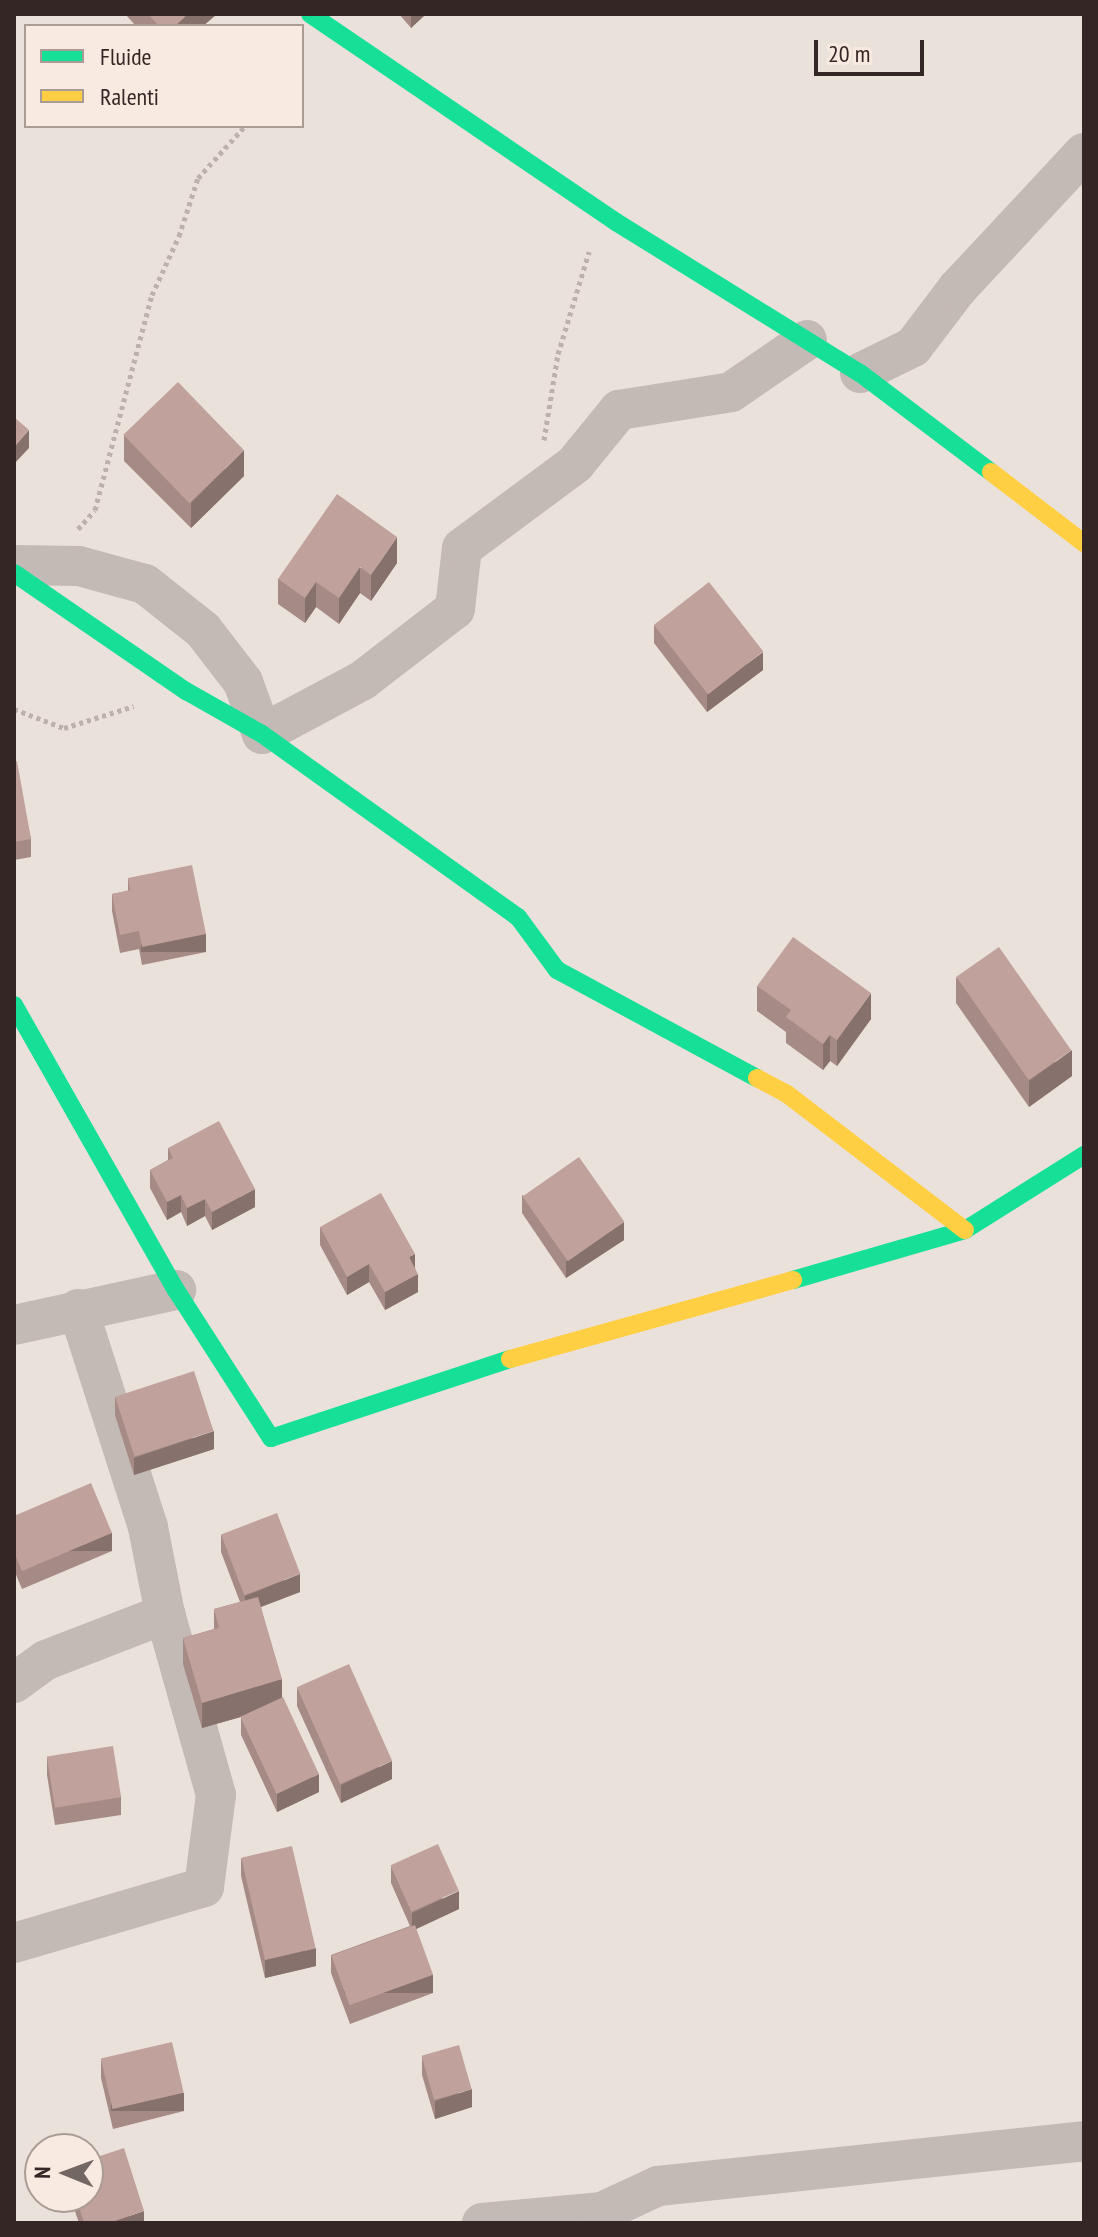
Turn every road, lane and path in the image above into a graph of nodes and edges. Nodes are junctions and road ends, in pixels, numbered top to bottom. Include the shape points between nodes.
1 (310, 14) edge
2 (243, 128) edge
3 (1084, 153) edge
4 (589, 249) dead end
5 (807, 340) junction
6 (860, 373) junction
7 (527, 499) junction
8 (1084, 543) edge
9 (24, 568) edge
10 (143, 707) dead end
11 (14, 709) edge
12 (262, 734) junction
13 (16, 1011) edge
14 (1084, 1155) edge
15 (965, 1230) junction
16 (176, 1290) junction
17 (78, 1309) junction
18 (14, 1325) edge
19 (165, 1614) junction
20 (14, 1683) edge
21 (14, 1943) edge
22 (1084, 2141) edge
23 (600, 2218) edge
24 (482, 2223) edge

1 - 5 street via 616,222
2 - 9 path via 198,178 152,295 95,510
3 - 6 street via 957,289 913,347
4 - 7 path via 558,354
5 - 6 street
5 - 7 street via 731,392 619,410 575,464
6 - 8 street
7 - 12 street via 462,548 455,609 363,680
9 - 12 street via 186,691
9 - 12 street via 79,566 145,584 203,630 243,682
10 - 11 path via 128,706 64,728
12 - 15 street via 518,917 557,970 787,1094
13 - 16 street
14 - 15 street
15 - 16 street via 505,1360 271,1438
16 - 17 street
17 - 18 street
17 - 19 street via 148,1527
19 - 20 street via 46,1660
19 - 21 street via 216,1795 204,1887
22 - 23 street via 658,2186
23 - 24 street

